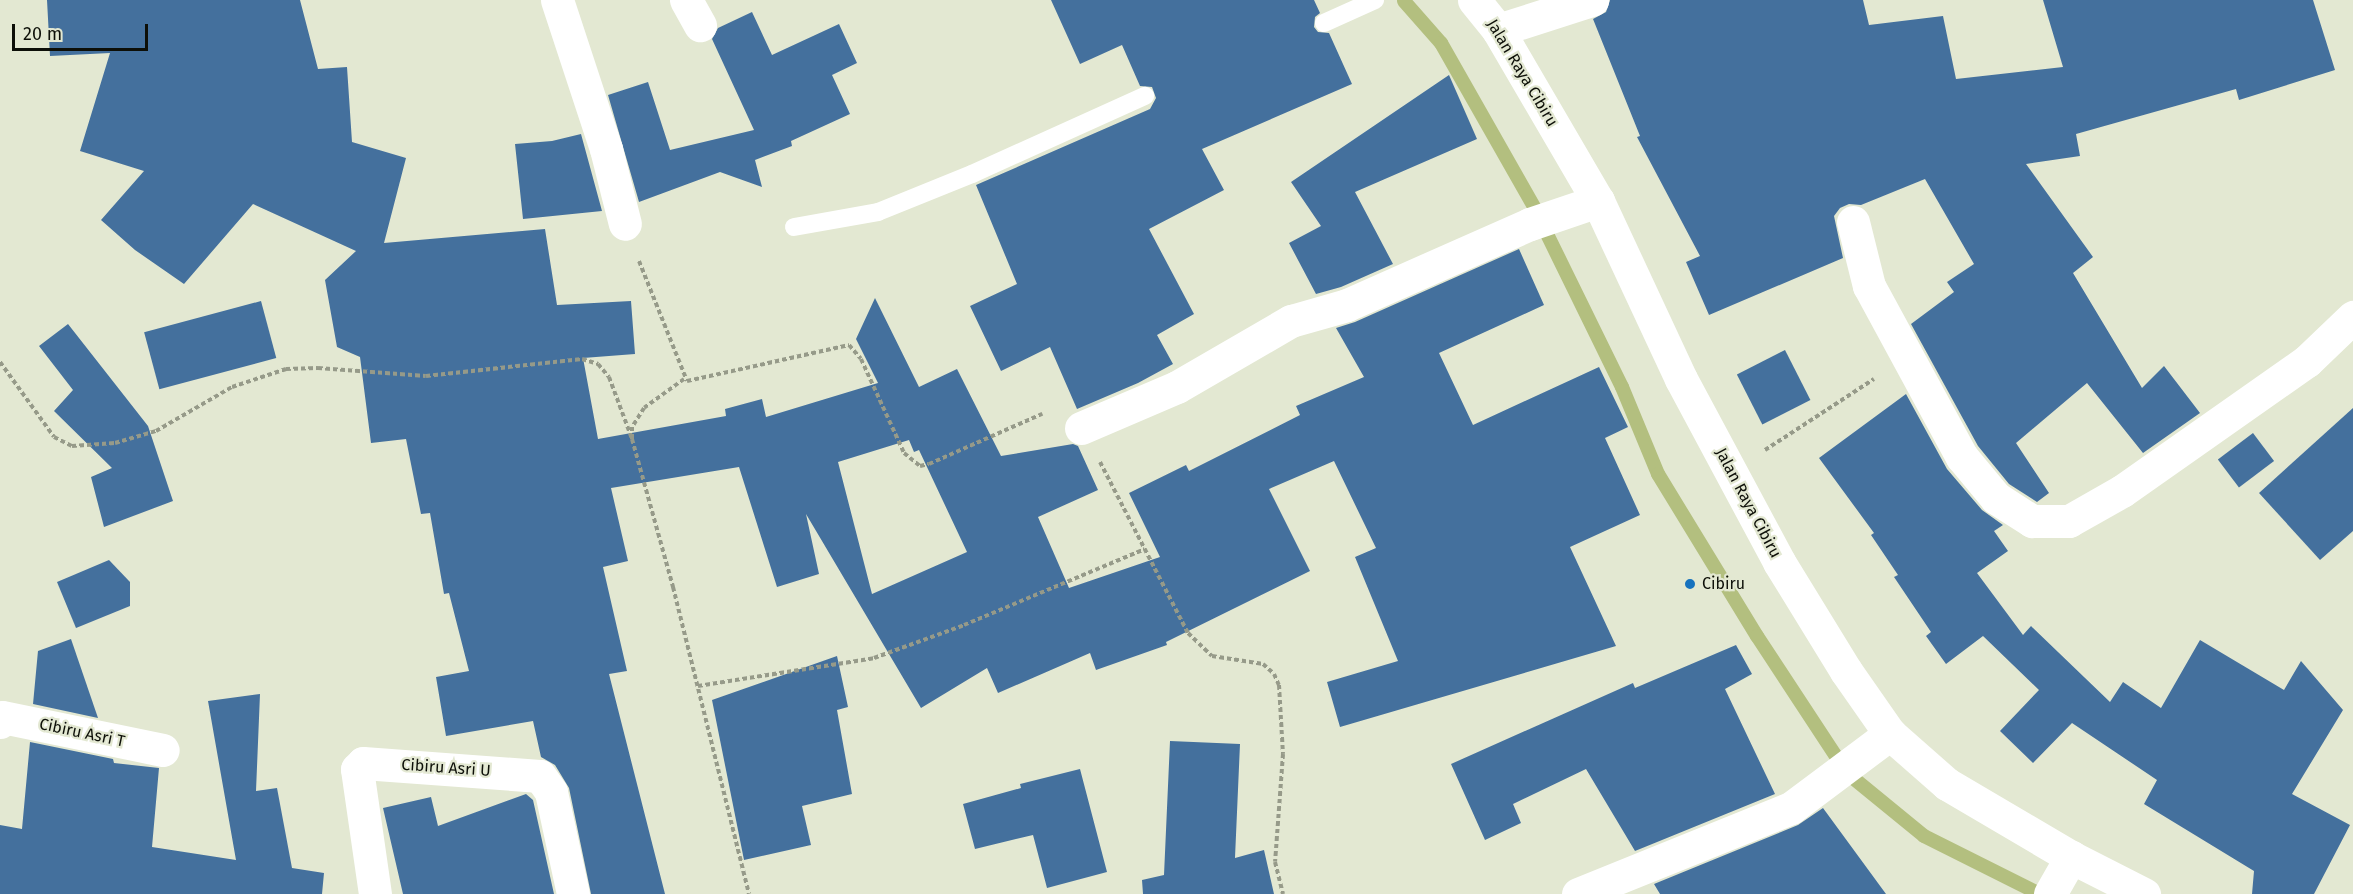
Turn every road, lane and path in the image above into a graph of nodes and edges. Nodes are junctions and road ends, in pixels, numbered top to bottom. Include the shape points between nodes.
1 (557, 0) edge
2 (1375, 0) edge
3 (1474, 0) edge
4 (1592, 0) edge
5 (1324, 23) dead end
6 (1498, 30) junction
7 (1145, 96) dead end
8 (1598, 201) junction
9 (1853, 222) dead end
10 (625, 224) joint
11 (794, 227) dead end
12 (2353, 317) edge
13 (1907, 357) junction
14 (0, 362) edge
15 (684, 379) junction
16 (1081, 428) junction
17 (632, 439) junction
18 (1731, 472) junction
19 (1145, 549) junction
20 (698, 686) junction
21 (1, 719) edge
22 (1890, 734) junction
23 (163, 750) dead end
24 (2071, 858) junction
25 (375, 894) edge
26 (573, 894) edge
27 (749, 894) edge
28 (1283, 894) edge
29 (1578, 894) edge
30 (2050, 894) edge
31 (2145, 894) edge

1 - 10 main road via 606,149
2 - 5 lane
3 - 6 main road, Jalan Raya Cibiru
4 - 6 main road
6 - 8 main road, Jalan Raya Cibiru
7 - 11 lane via 878,212
8 - 16 main road via 1530,224 1347,305 1291,321 1177,387
8 - 18 main road, Jalan Raya Cibiru via 1681,380
9 - 13 main road via 1869,286
10 - 15 path
12 - 13 main road via 2307,361 2122,491 2069,521 2032,520 1996,498 1962,457
13 - 18 path
14 - 17 path via 54,437 72,446 115,443 156,432 232,387 286,369 426,376 582,359 598,364 609,378
15 - 16 path via 849,345 861,360 904,453 920,466 1050,411 1062,411
15 - 17 path via 644,408 632,427
16 - 19 path
17 - 20 path
18 - 22 main road, Jalan Raya Cibiru via 1779,562
19 - 20 path via 874,658
19 - 28 path via 1197,644 1212,656 1263,664 1279,685 1283,754 1275,862
20 - 27 path
21 - 23 main road, Cibiru Asri T
22 - 24 main road, Jalan Raya Cibiru via 1947,784
22 - 29 main road via 1791,808
24 - 30 main road
24 - 31 main road, Jalan Raya Cibiru
25 - 26 main road, Cibiru Asri U via 357,769 363,763 540,776 551,792

